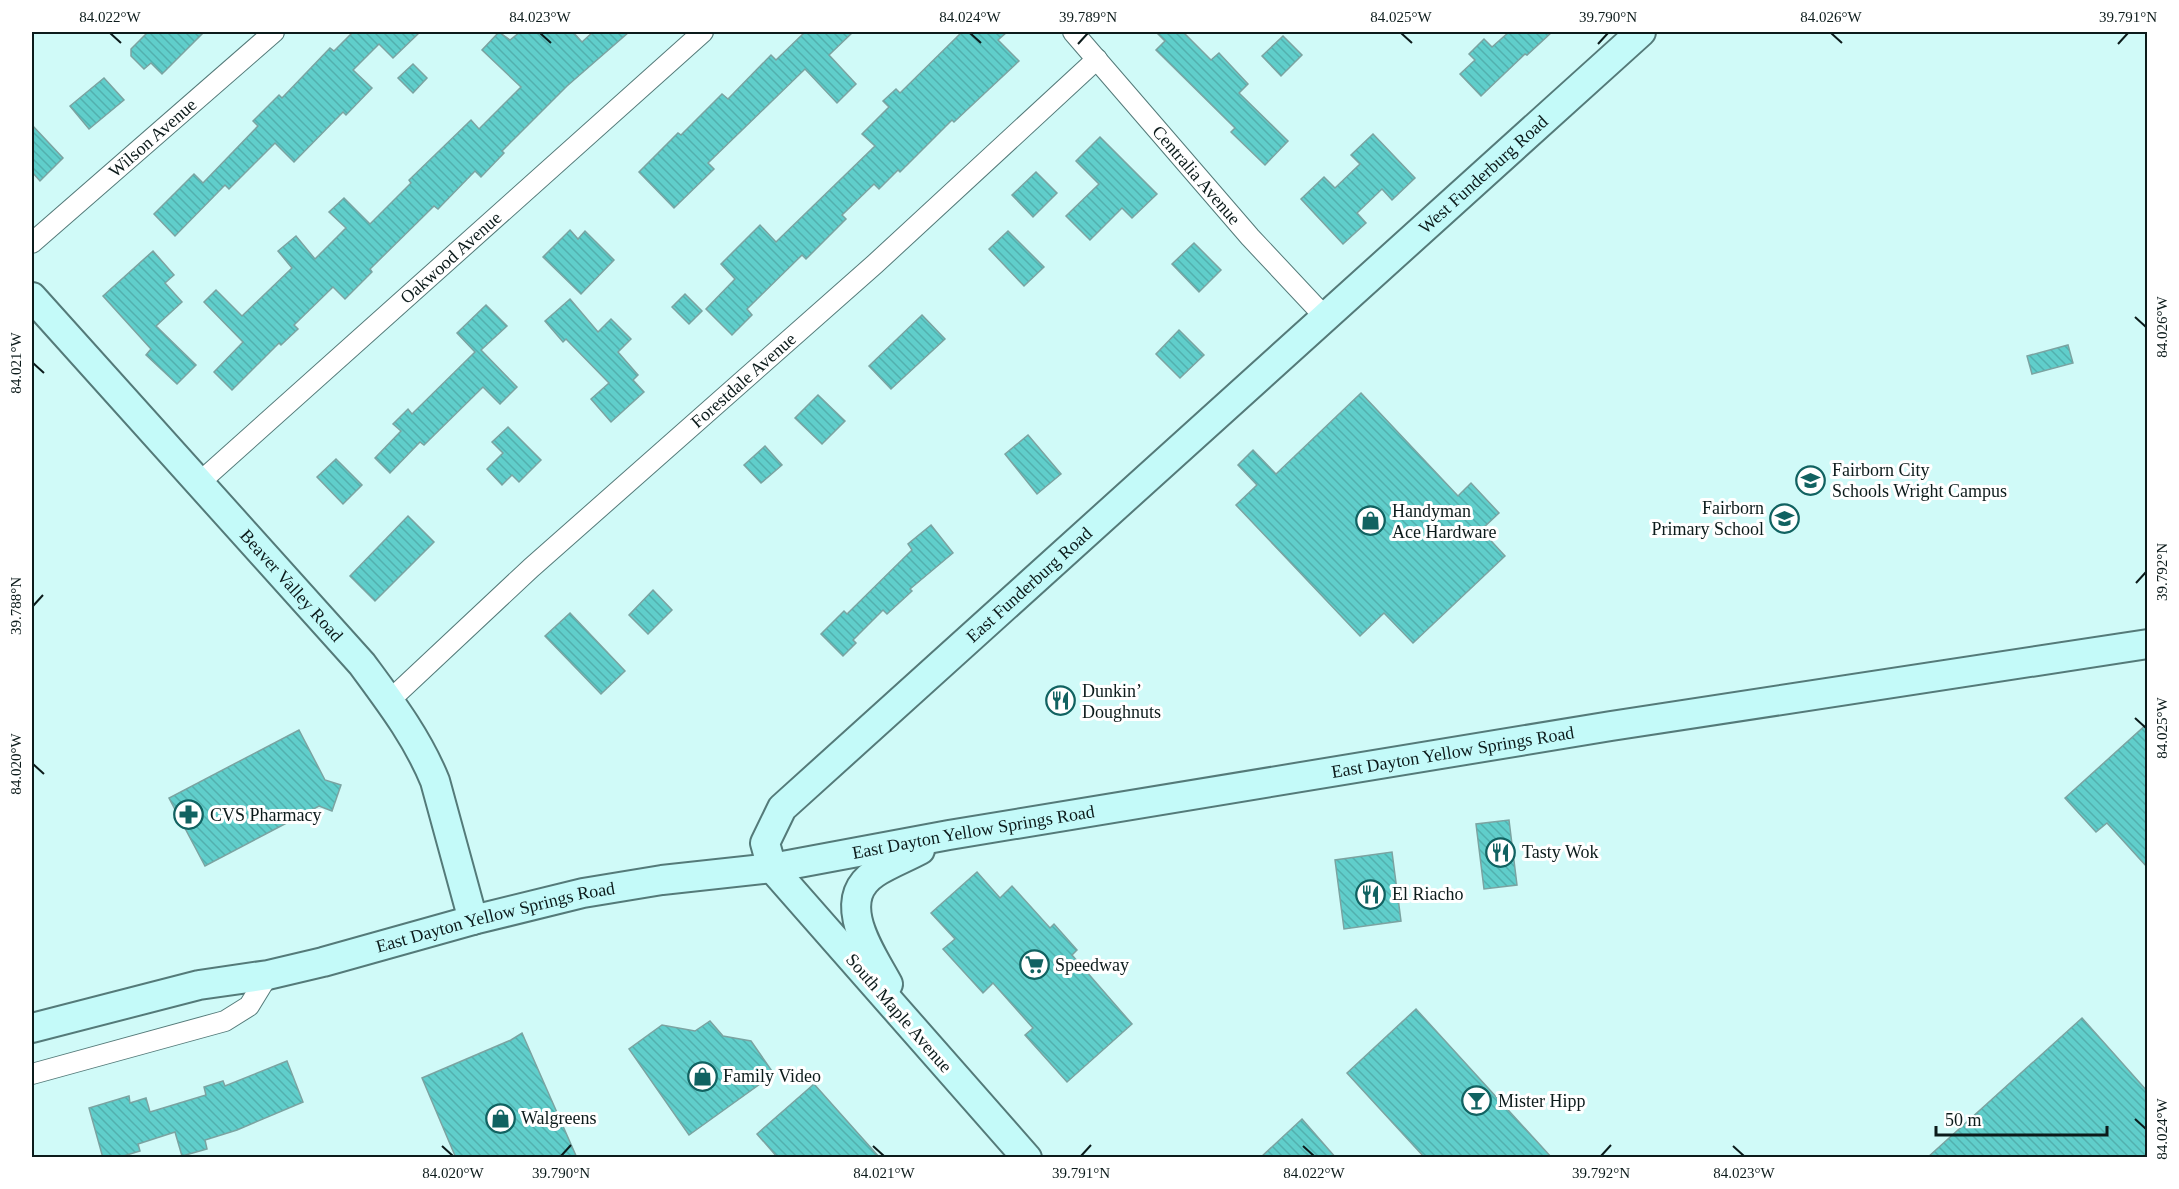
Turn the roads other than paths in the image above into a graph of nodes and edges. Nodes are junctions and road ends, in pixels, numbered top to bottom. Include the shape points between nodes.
1 (274, 32) edge
2 (703, 32) edge
3 (1073, 32) edge
4 (1641, 32) edge
5 (1097, 59) junction
6 (32, 243) edge
7 (32, 297) edge
8 (1324, 316) junction
9 (198, 483) junction
10 (2148, 644) edge
11 (389, 701) junction
12 (949, 835) junction
13 (772, 868) junction
14 (473, 920) junction
15 (268, 975) junction
16 (910, 1026) junction
17 (32, 1028) edge
18 (32, 1074) edge
19 (1027, 1158) edge

1 - 6 street, Wilson Avenue
2 - 9 street, Oakwood Avenue
3 - 5 street, Centralia Avenue
4 - 8 main road, West Funderburg Road
5 - 8 street, Centralia Avenue via 1250,237
5 - 11 street, Forestdale Avenue via 875,264 539,560
7 - 9 main road, Beaver Valley Road
8 - 13 main road, East Funderburg Road via 782,808 765,843
9 - 11 main road, Beaver Valley Road via 362,664
10 - 12 main road, East Dayton Yellow Springs Road via 1611,726
11 - 14 main road, Beaver Valley Road via 416,738 435,781
12 - 13 main road, East Dayton Yellow Springs Road
12 - 16 main road via 874,873 857,901 859,929
13 - 14 main road, East Dayton Yellow Springs Road via 583,893
13 - 16 main road, South Maple Avenue
14 - 15 main road, East Dayton Yellow Springs Road
15 - 17 main road, East Dayton Yellow Springs Road via 199,986
15 - 18 street via 249,1006 225,1021
16 - 19 main road, South Maple Avenue

